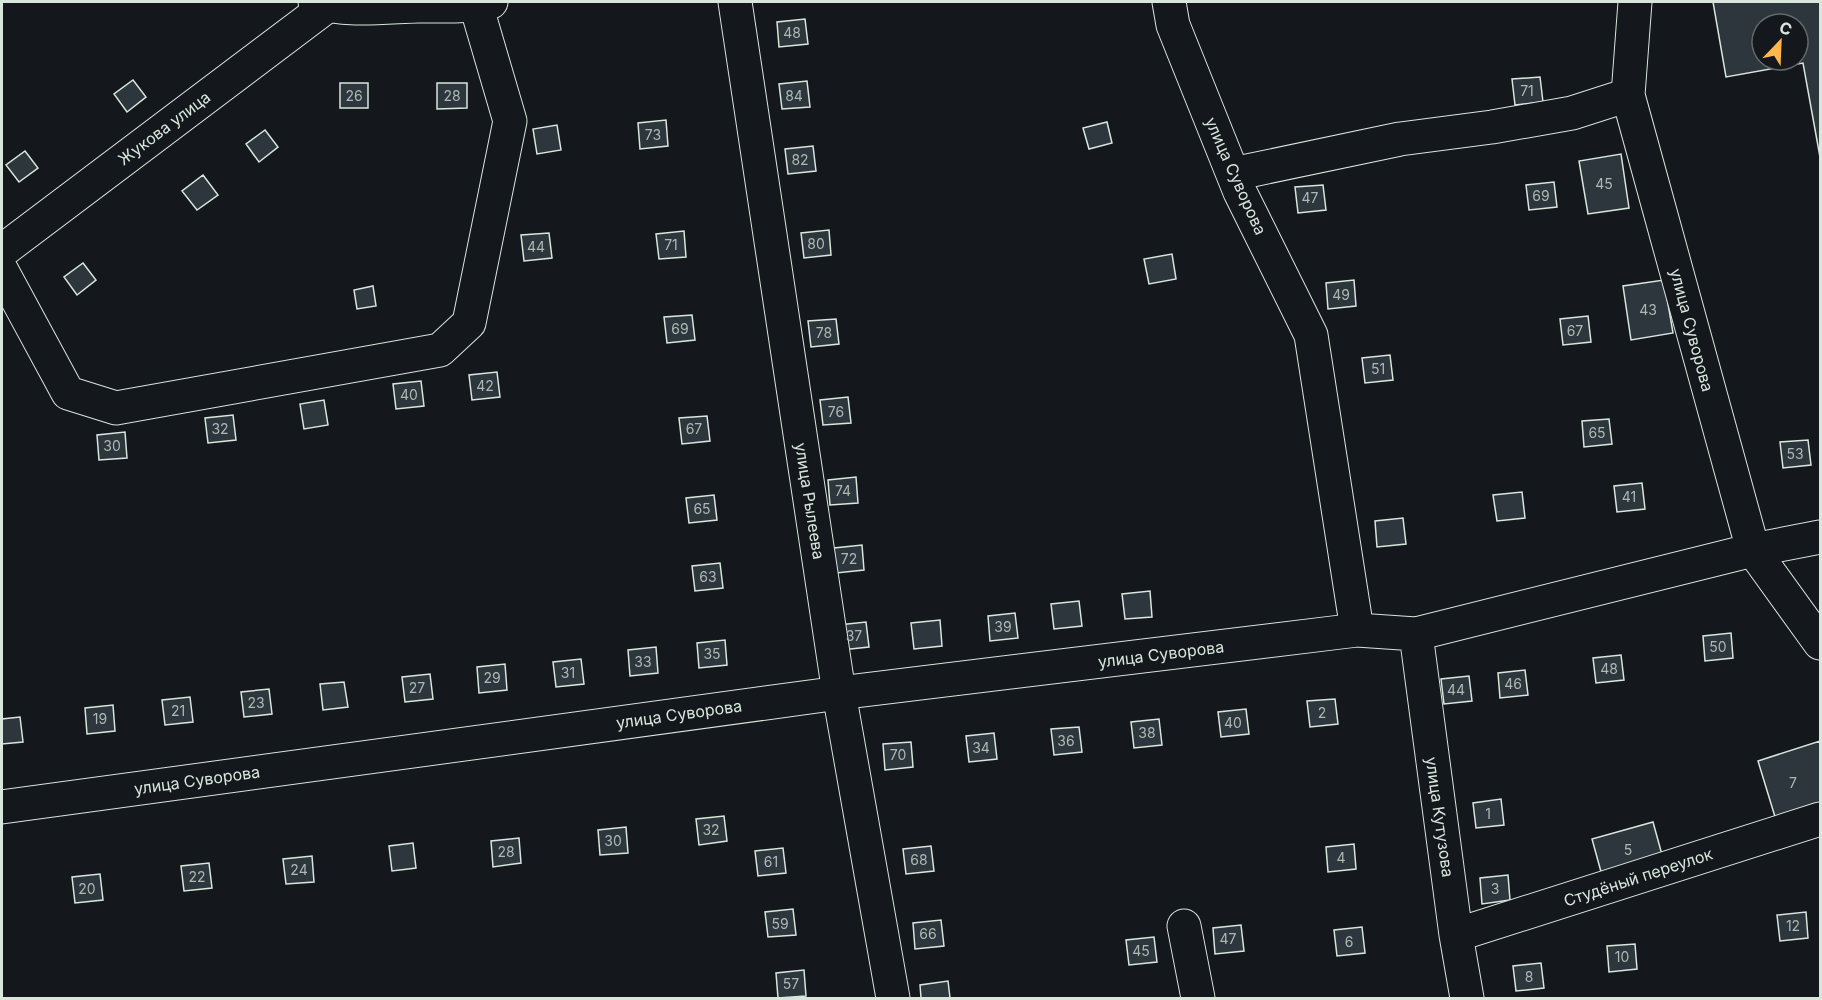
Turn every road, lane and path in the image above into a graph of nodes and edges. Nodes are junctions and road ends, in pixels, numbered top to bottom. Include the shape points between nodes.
1 (735, 2) edge
2 (1169, 2) edge
3 (1635, 2) edge
4 (483, 3) edge
5 (321, 4) edge
6 (1628, 95) junction
7 (1233, 174) junction
8 (2, 251) edge
9 (2, 271) edge
10 (1821, 537) edge
11 (1753, 550) junction
12 (1357, 630) junction
13 (1416, 634) junction
14 (1821, 643) edge
15 (839, 693) junction
16 (2, 807) edge
17 (1821, 819) edge
18 (1184, 926) dead end
19 (1456, 935) junction
20 (893, 999) edge
21 (1198, 999) edge
22 (1467, 999) edge

1 - 15 street, улица Рылеева
2 - 7 street, улица Суворова via 1173,25
3 - 6 street, улица Суворова
4 - 5 street, Жукова улица via 382,8
4 - 9 street via 510,121 469,323 440,350 116,408 68,393
5 - 8 street, Жукова улица
6 - 7 street via 1572,113 1400,140
6 - 11 street, улица Суворова
7 - 12 street, улица Суворова via 1311,336
10 - 11 street, улица Суворова
11 - 13 street, улица Суворова
11 - 14 street
12 - 13 street, улица Суворова
12 - 15 street, улица Суворова
13 - 19 street, улица Кутузова
15 - 16 street, улица Суворова
15 - 20 street, улица Рылеева
17 - 19 street, Студёный переулок
18 - 21 street
19 - 22 street, улица Кутузова

